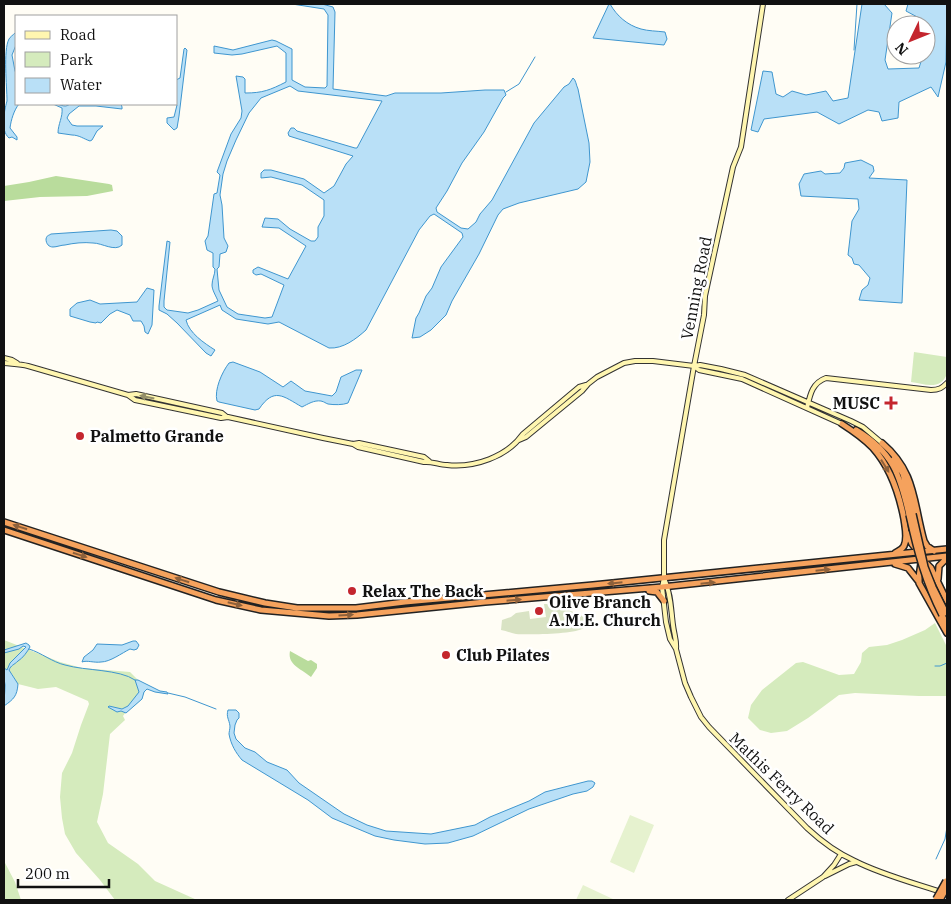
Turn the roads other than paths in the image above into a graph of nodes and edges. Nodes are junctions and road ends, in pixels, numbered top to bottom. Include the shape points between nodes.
1 (763, 4) edge
2 (4, 358) edge
3 (4, 363) edge
4 (17, 363) junction
5 (694, 366) junction
6 (947, 383) edge
7 (808, 402) junction
8 (807, 408) junction
9 (842, 424) junction
10 (882, 443) junction
11 (911, 515) junction
12 (4, 522) edge
13 (4, 530) edge
14 (906, 531) junction
15 (923, 536) junction
16 (947, 549) edge
17 (934, 551) junction
18 (920, 552) junction
19 (891, 555) junction
20 (947, 557) edge
21 (922, 558) junction
22 (889, 563) junction
23 (664, 578) junction
24 (938, 582) junction
25 (920, 583) junction
26 (662, 587) junction
27 (668, 587) junction
28 (637, 590) junction
29 (664, 601) junction
30 (947, 601) edge
31 (945, 614) edge
32 (947, 625) edge
33 (947, 633) edge
34 (676, 649) junction
35 (841, 854) junction
36 (856, 862) junction
37 (823, 877) junction
38 (947, 880) edge
39 (947, 887) edge
40 (947, 894) edge
41 (788, 900) edge
42 (937, 900) edge

1 - 5 main road, Venning Road via 741,147 729,186
2 - 4 main road
3 - 4 main road
4 - 5 main road via 128,395 136,394 446,465 469,465 506,450 579,387 624,363 636,360
5 - 7 main road via 739,373
5 - 8 main road via 699,370 742,379
5 - 23 main road, Venning Road via 664,540
6 - 7 main road via 932,390 826,378 815,384
7 - 8 main road
7 - 10 main road via 863,427
8 - 9 main road
9 - 11 highway via 873,441 890,460
9 -> 14 highway via 873,448 888,470 899,495
10 - 11 highway via 903,474
10 - 15 highway via 895,455 908,476
11 - 31 highway, bridge via 925,566
23 -> 12 highway via 356,608 298,608 219,592
13 -> 28 highway via 216,600 297,614 357,615
14 - 18 highway
14 - 19 highway via 902,548
15 - 17 highway via 927,546
15 - 18 highway
16 - 17 highway
17 - 18 highway
18 - 19 highway
18 - 21 highway
19 - 23 highway
20 - 21 highway
20 - 24 highway via 939,566
21 - 22 highway
21 - 24 highway
21 - 25 highway
22 - 25 highway via 908,568
27 -> 22 highway
23 - 26 main road, Mathis Ferry Road
23 - 27 main road, Mathis Ferry Road
24 - 30 highway
25 - 33 highway
26 - 27 highway
26 - 28 highway
26 - 29 main road, Mathis Ferry Road
27 - 34 main road, Mathis Ferry Road
28 - 29 highway via 656,591
29 - 34 main road, Mathis Ferry Road via 668,631
31 - 32 highway
34 - 35 main road, Mathis Ferry Road via 685,683 708,727 807,828
35 - 36 main road, Mathis Ferry Road
35 - 37 main road
36 - 37 main road
36 - 40 main road, Mathis Ferry Road
37 - 41 main road
38 - 42 highway, bridge
39 - 42 highway, bridge

